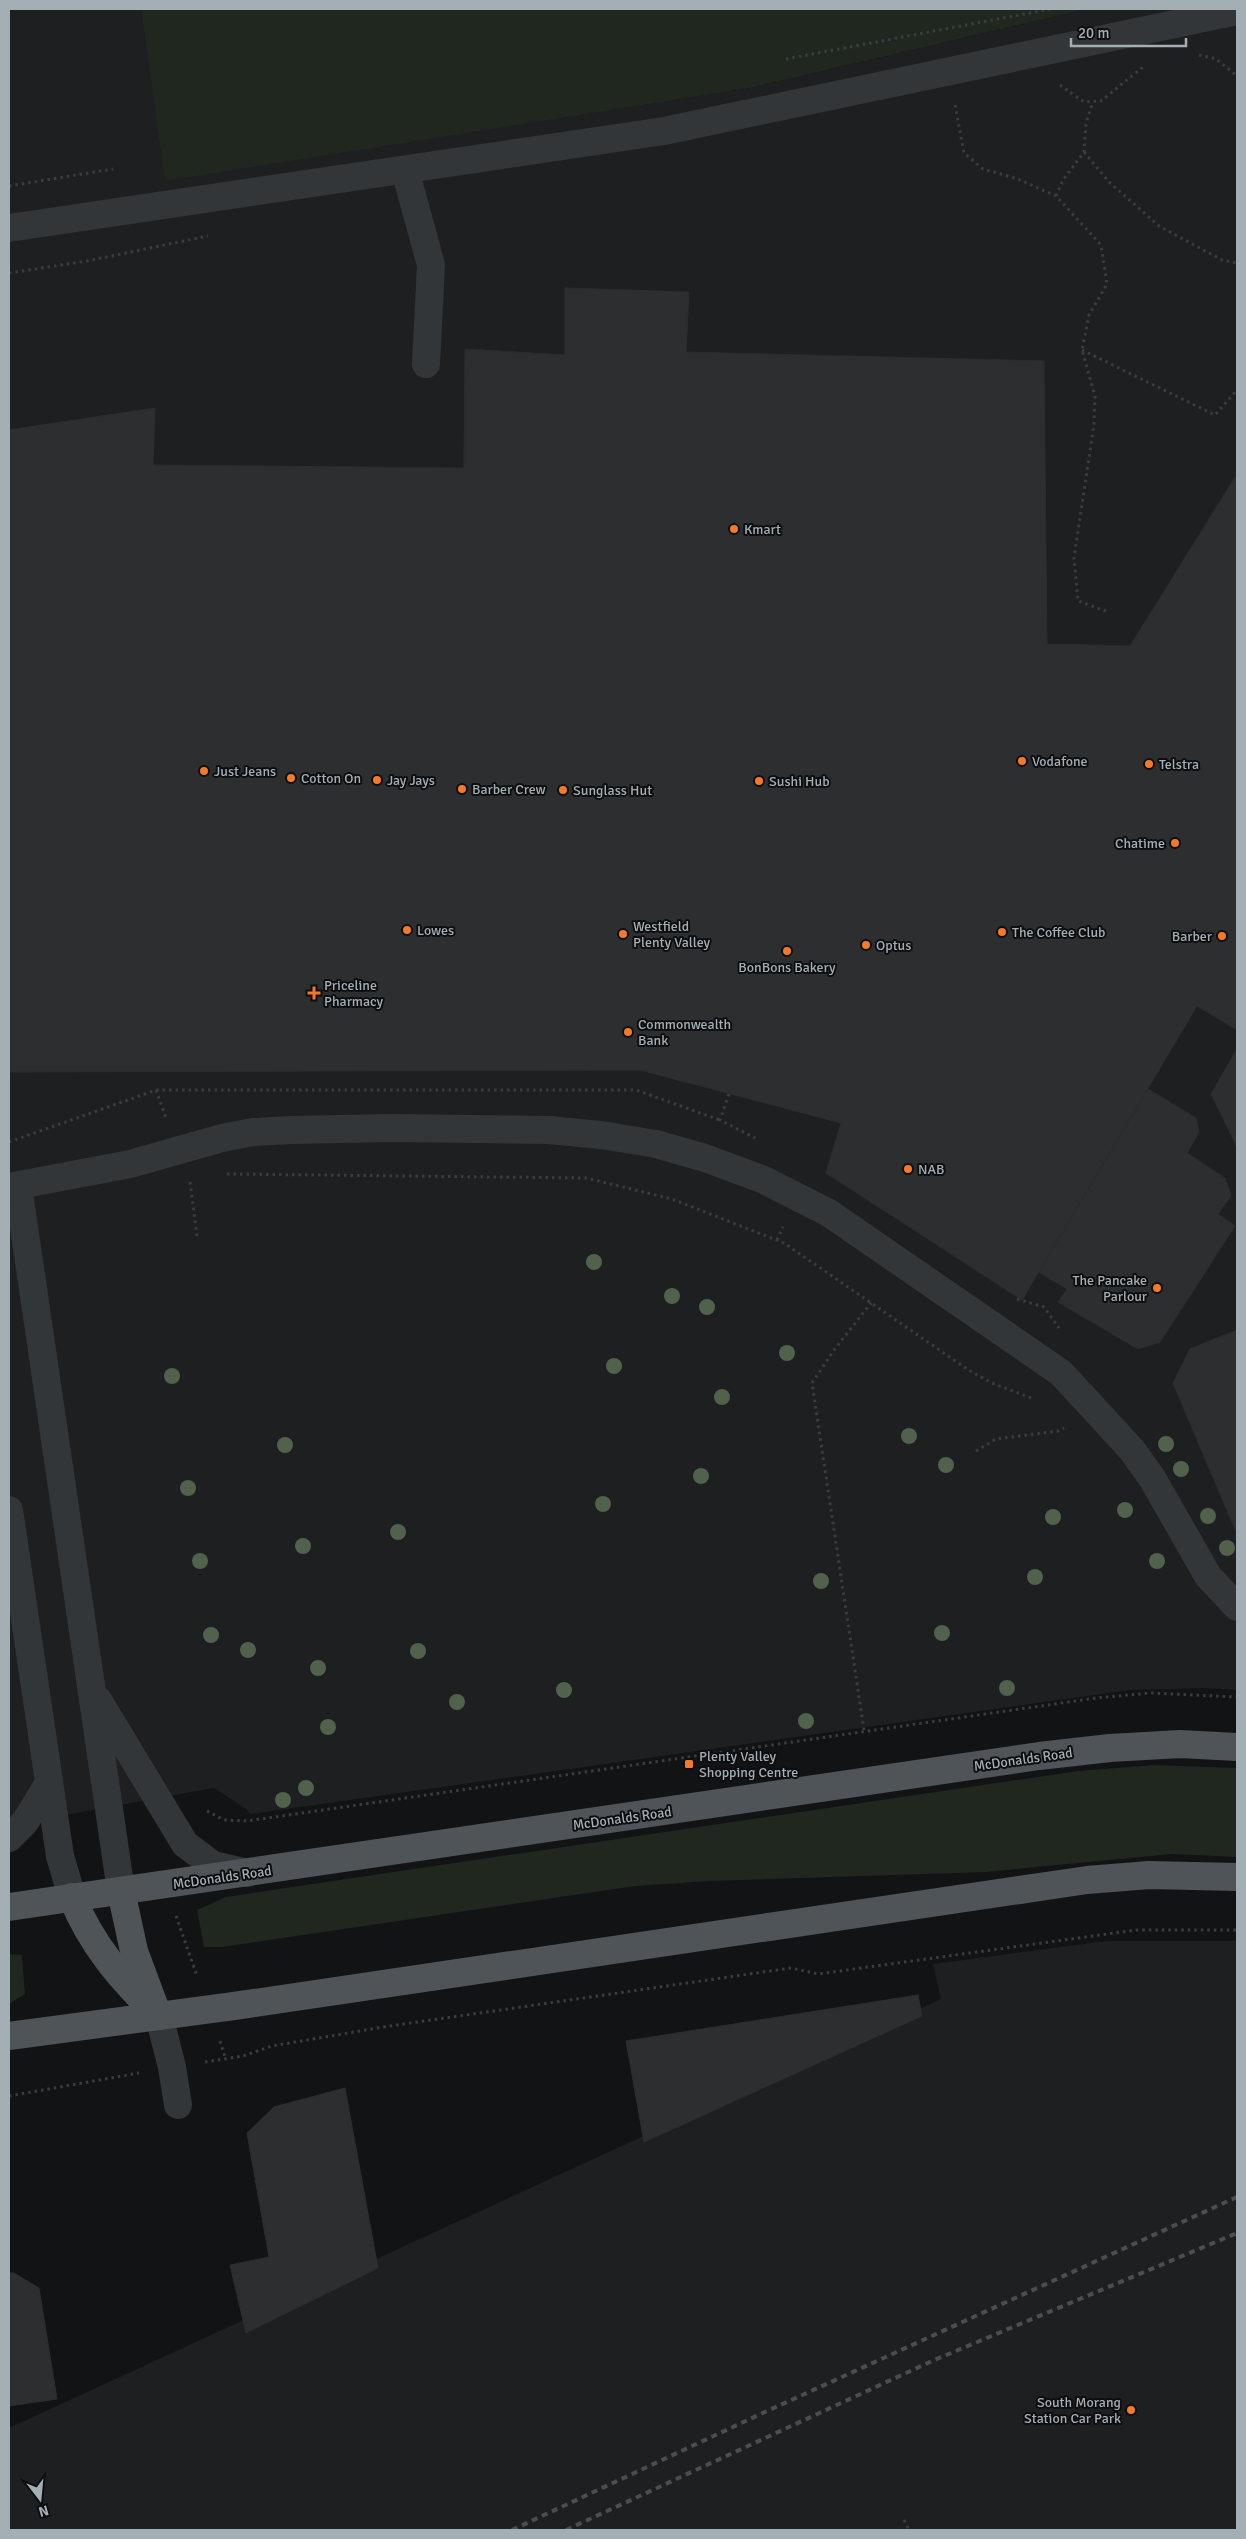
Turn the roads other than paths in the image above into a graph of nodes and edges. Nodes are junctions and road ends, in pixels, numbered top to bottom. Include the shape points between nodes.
1 (1237, 11) edge
2 (406, 170) junction
3 (9, 228) edge
4 (426, 364) dead end
5 (13, 1187) edge
6 (9, 1510) edge
7 (1237, 1607) edge
8 (91, 1688) junction
9 (1237, 1747) edge
10 (49, 1783) junction
11 (9, 1838) edge
12 (248, 1873) junction
13 (1237, 1877) edge
14 (121, 1891) junction
15 (72, 1897) junction
16 (9, 1907) edge
17 (159, 2016) junction
18 (9, 2036) edge
19 (178, 2105) dead end

1 - 2 street via 664,131
2 - 3 street
2 - 4 street via 431,265
5 - 7 street via 130,1164 222,1138 291,1130 549,1130 656,1144 705,1158 764,1180 829,1213 1061,1373 1137,1457 1208,1576
5 - 8 street
6 - 10 street
8 - 12 street via 185,1844 213,1865
8 - 14 street
9 - 12 main road, McDonalds Road via 1180,1744 1048,1755
10 - 11 street via 24,1822
10 - 15 street via 60,1856
12 - 14 main road, McDonalds Road
13 - 17 main road via 1149,1875 1087,1880
14 - 15 main road, McDonalds Road
14 - 17 main road via 134,1951
15 - 16 main road, McDonalds Road
15 - 17 main road via 92,1939 131,1989
17 - 18 main road
17 - 19 street

